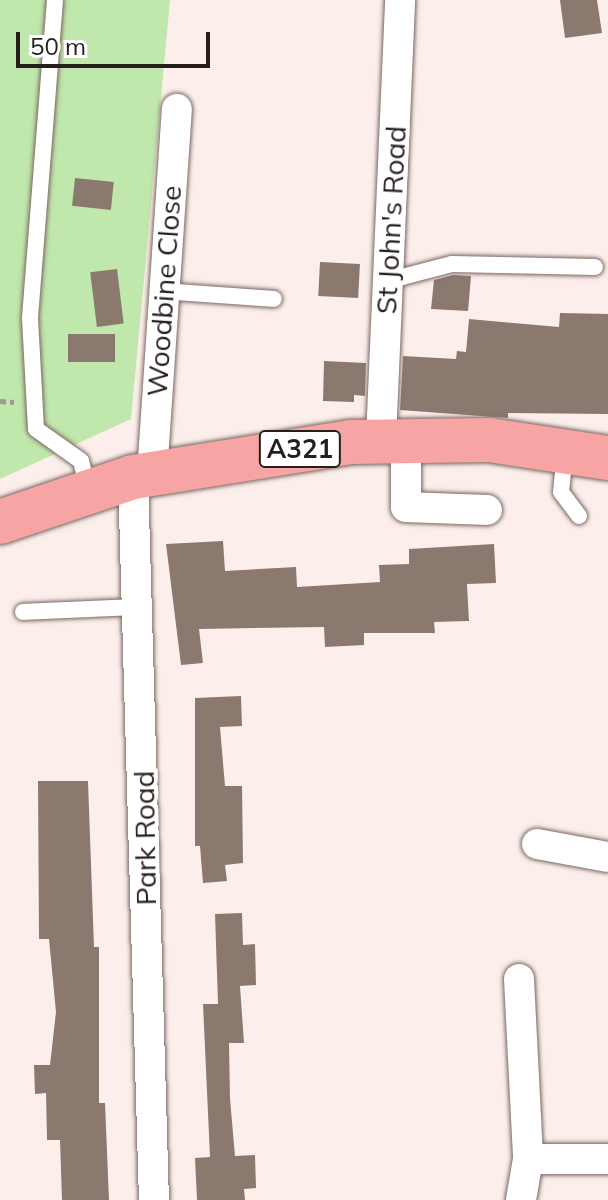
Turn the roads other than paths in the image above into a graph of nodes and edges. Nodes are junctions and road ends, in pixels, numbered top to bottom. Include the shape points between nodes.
1 (55, 0) edge
2 (400, 0) edge
3 (177, 109) dead end
4 (595, 267) dead end
5 (387, 281) junction
6 (163, 291) junction
7 (274, 299) dead end
8 (393, 439) junction
9 (566, 450) junction
10 (608, 458) edge
11 (143, 475) junction
12 (88, 489) junction
13 (487, 510) dead end
14 (579, 516) dead end
15 (0, 522) edge
16 (139, 607) junction
17 (23, 612) dead end
18 (537, 844) dead end
19 (608, 857) edge
20 (519, 979) dead end
21 (528, 1159) junction
22 (608, 1159) edge
23 (154, 1200) edge
24 (521, 1200) edge

1 - 12 lane via 30,318 36,429 81,461
2 - 5 street, St John's Road via 394,218
3 - 6 street, Woodbine Close
4 - 5 lane via 452,264
5 - 8 street, St John's Road
6 - 7 lane
6 - 11 street, Woodbine Close
8 - 9 main road, A321 via 489,440
8 - 11 main road, A321
8 - 13 street, St John's Road via 406,507
9 - 10 main road, A321
9 - 14 lane via 561,492
11 - 12 main road, A321
11 - 16 street, Park Road
12 - 15 main road, A321
16 - 17 lane
16 - 23 street, Park Road
18 - 19 street
20 - 21 street
21 - 22 street
21 - 24 street

